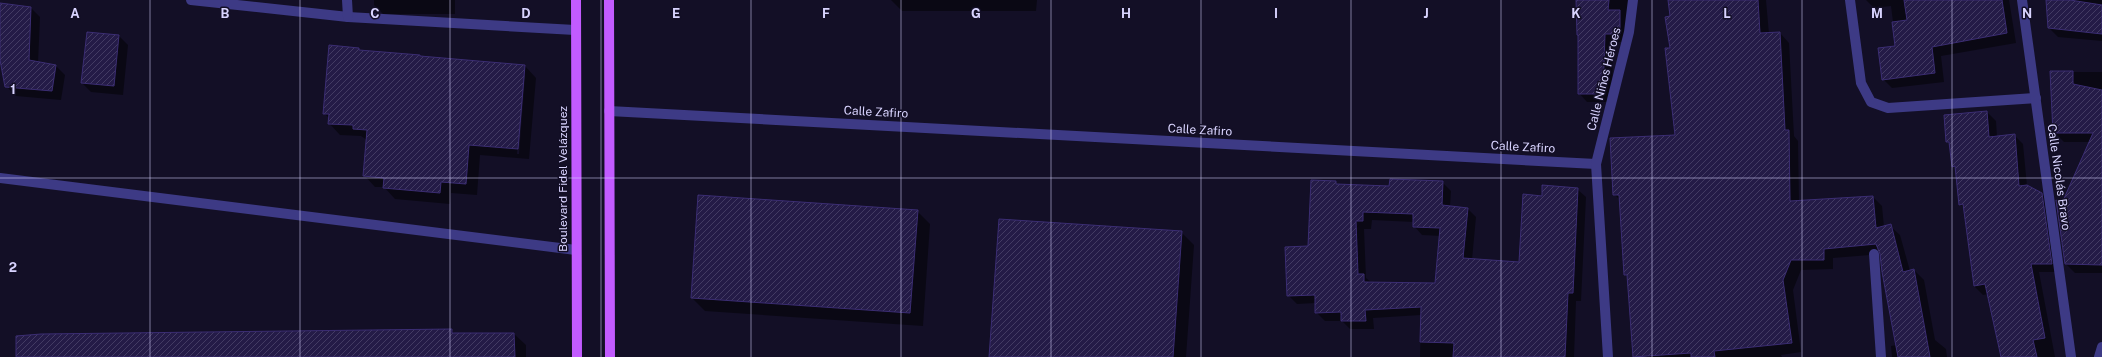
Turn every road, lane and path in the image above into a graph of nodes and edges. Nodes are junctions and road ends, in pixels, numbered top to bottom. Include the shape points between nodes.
1 (191, 0) edge
2 (347, 0) edge
3 (576, 0) edge
4 (609, 0) edge
5 (1634, 0) edge
6 (1845, 0) edge
7 (1850, 0) edge
8 (2022, 0) edge
9 (1852, 13) junction
10 (348, 17) junction
11 (575, 30) junction
12 (2036, 98) junction
13 (609, 111) junction
14 (1596, 164) junction
15 (0, 178) edge
16 (576, 250) junction
17 (1874, 254) dead end
18 (2102, 346) edge
19 (577, 357) edge
20 (610, 357) edge
21 (1608, 357) edge
22 (1881, 357) edge
23 (2071, 357) edge
24 (2099, 357) edge

1 - 10 street
2 - 10 street
3 - 11 main road, Boulevard Fidel Velázquez
4 - 13 main road
5 - 14 street, Calle Niños Héroes via 1629,32
6 - 9 street
7 - 9 street
8 - 12 street, Calle Nicolás Bravo
9 - 12 street via 1861,83 1871,102 1888,108
10 - 11 street
11 - 16 main road, Boulevard Fidel Velázquez
12 - 23 street, Calle Nicolás Bravo
13 - 14 street, Calle Zafiro
13 - 20 main road
14 - 21 street
15 - 16 street
16 - 19 main road, Boulevard Fidel Velázquez
17 - 22 street
18 - 24 street

